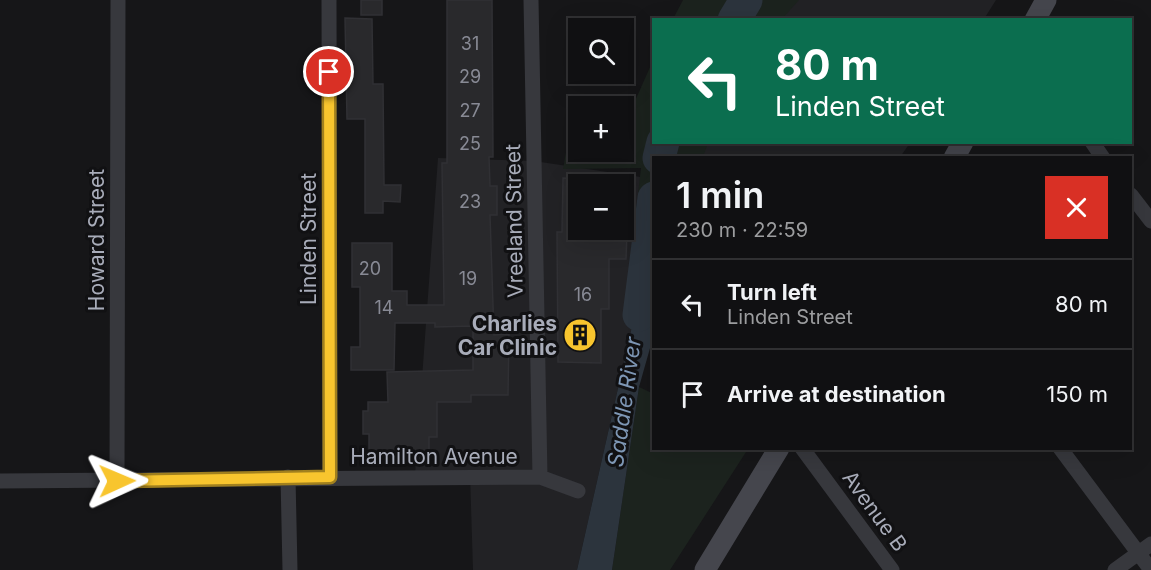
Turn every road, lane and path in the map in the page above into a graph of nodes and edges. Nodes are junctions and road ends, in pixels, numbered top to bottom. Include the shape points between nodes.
1 (118, 0) edge
2 (329, 0) edge
3 (531, 0) edge
4 (1046, 0) edge
5 (1036, 18) edge
6 (1132, 196) edge
7 (1151, 221) edge
8 (778, 450) edge
9 (803, 450) edge
10 (1062, 450) edge
11 (288, 477) junction
12 (330, 477) junction
13 (540, 477) junction
14 (0, 481) edge
15 (117, 481) junction
16 (578, 491) dead end
17 (1145, 548) edge
18 (290, 570) edge
19 (705, 570) edge
20 (892, 570) edge
21 (1115, 570) edge
22 (1151, 570) edge

1 - 15 street, Howard Street
2 - 12 street, Linden Street
3 - 13 street, Vreeland Street
4 - 5 street
6 - 7 street
8 - 19 street
9 - 20 street, Avenue B
10 - 17 street
11 - 12 street, Hamilton Avenue
11 - 15 street, Hamilton Avenue
11 - 18 street
12 - 13 street, Hamilton Avenue
13 - 16 street, Hamilton Avenue
14 - 15 street, Hamilton Avenue
17 - 21 street
17 - 22 street

